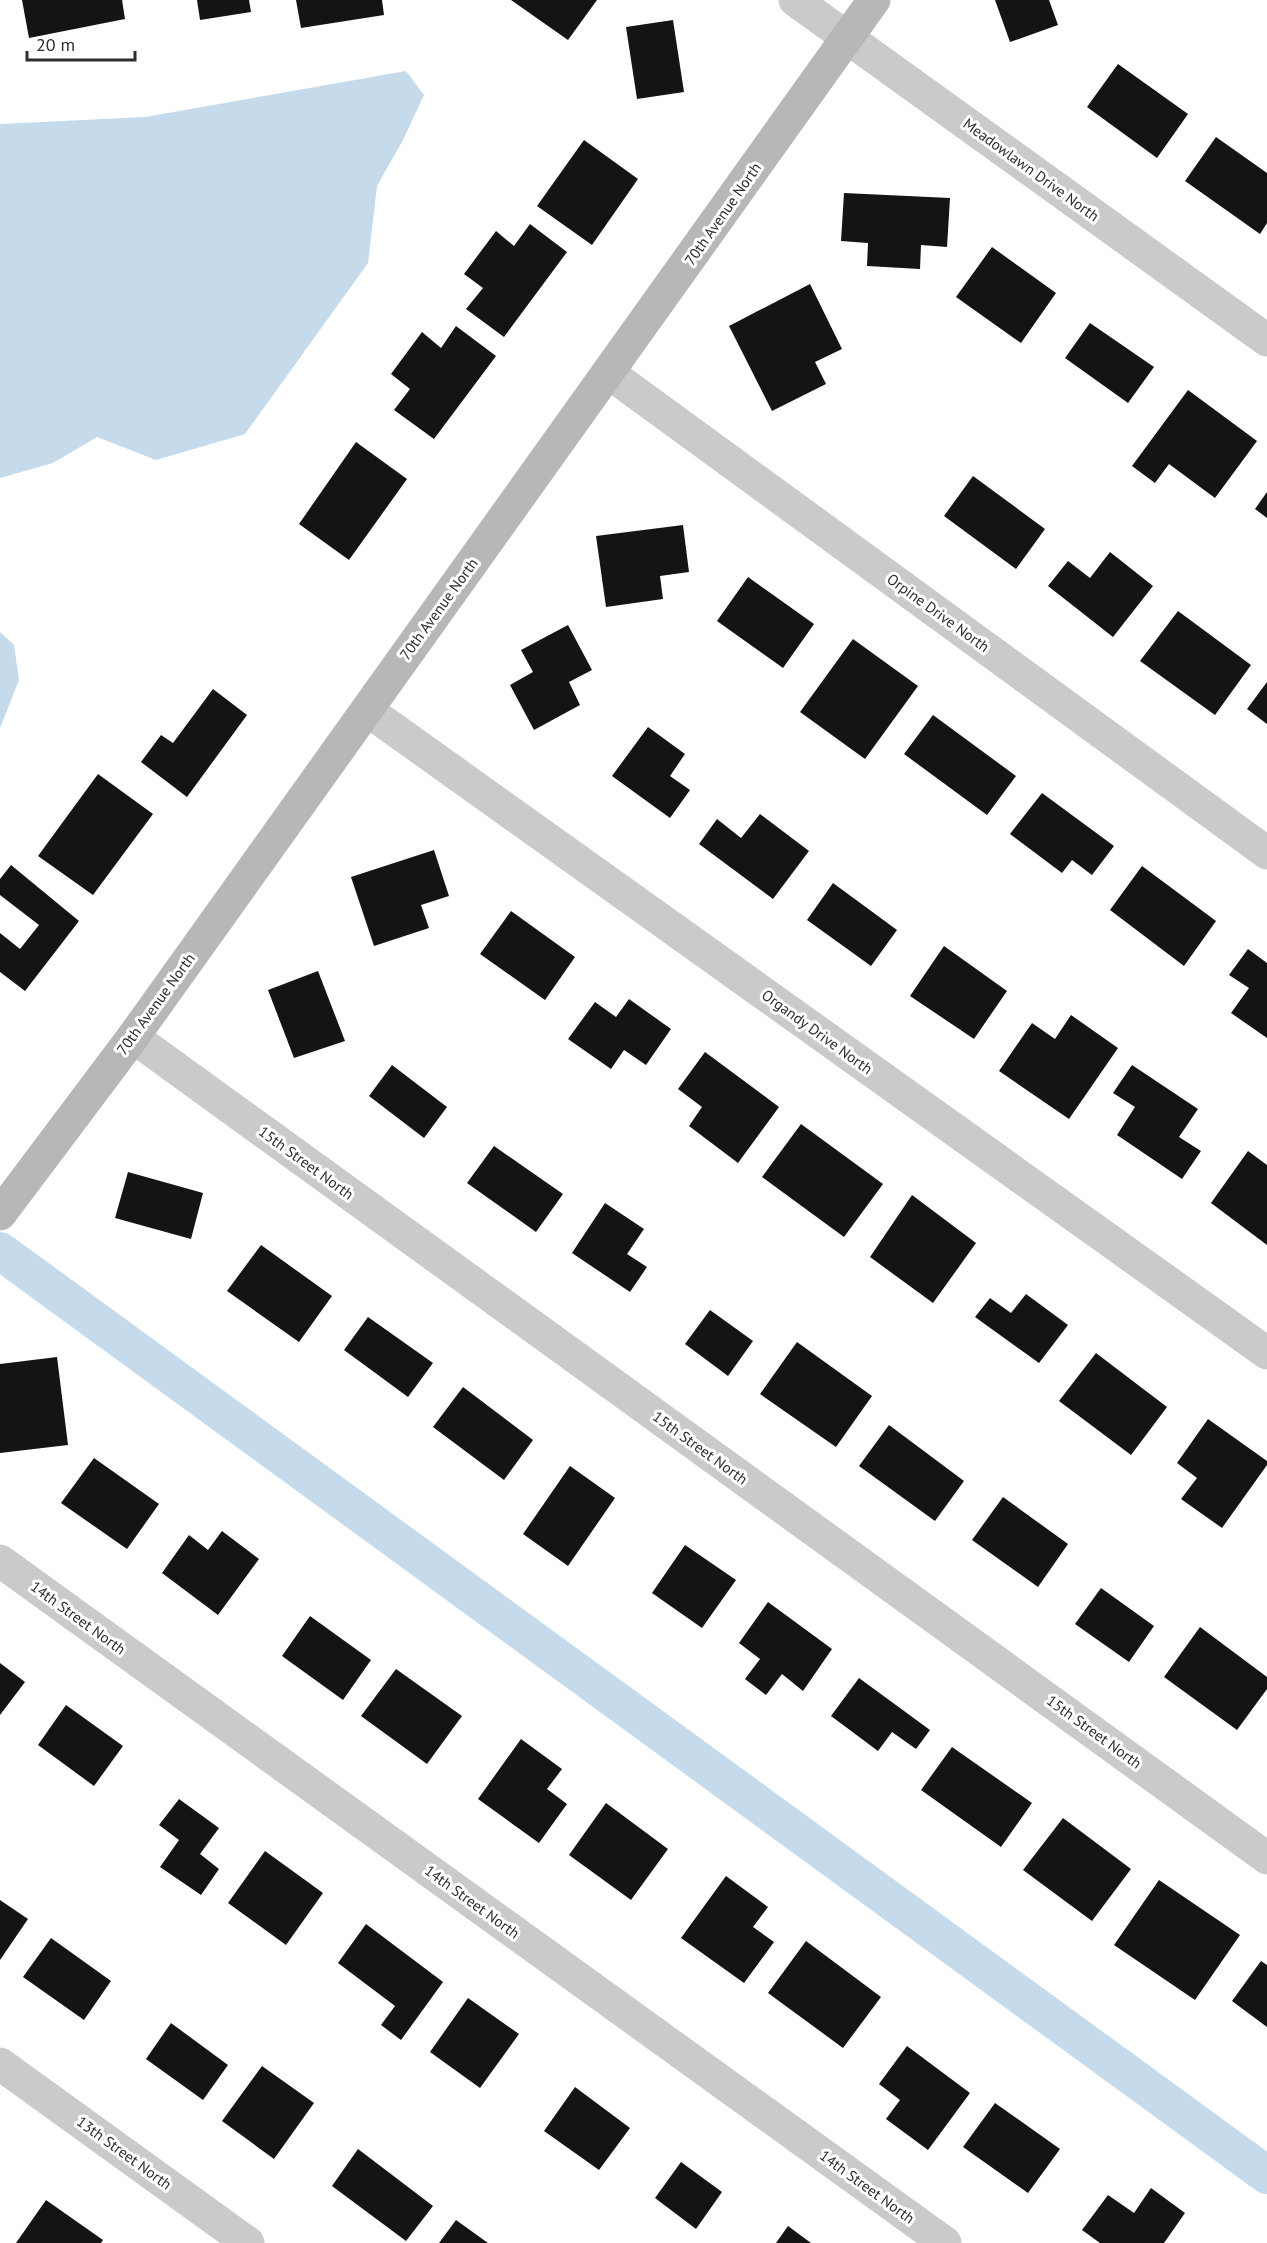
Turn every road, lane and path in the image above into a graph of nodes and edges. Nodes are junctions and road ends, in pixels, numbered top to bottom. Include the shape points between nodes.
1 (795, 0) edge
2 (874, 0) edge
3 (848, 37) junction
4 (1267, 340) edge
5 (609, 373) junction
6 (366, 710) junction
7 (1267, 853) edge
8 (133, 1037) junction
9 (4, 1209) edge
10 (1267, 1353) edge
11 (0, 1562) edge
12 (1267, 1858) edge
13 (0, 2064) edge
14 (248, 2243) edge
15 (945, 2243) edge

1 - 3 street, Meadowlawn Drive North
2 - 3 street, 70th Avenue North
3 - 4 street, Meadowlawn Drive North
3 - 5 street, 70th Avenue North
5 - 6 street, 70th Avenue North
5 - 7 street, Orpine Drive North
6 - 8 street, 70th Avenue North
6 - 10 street, Organdy Drive North
8 - 9 street, 70th Avenue North
8 - 12 street, 15th Street North
11 - 15 street, 14th Street North
13 - 14 street, 13th Street North

